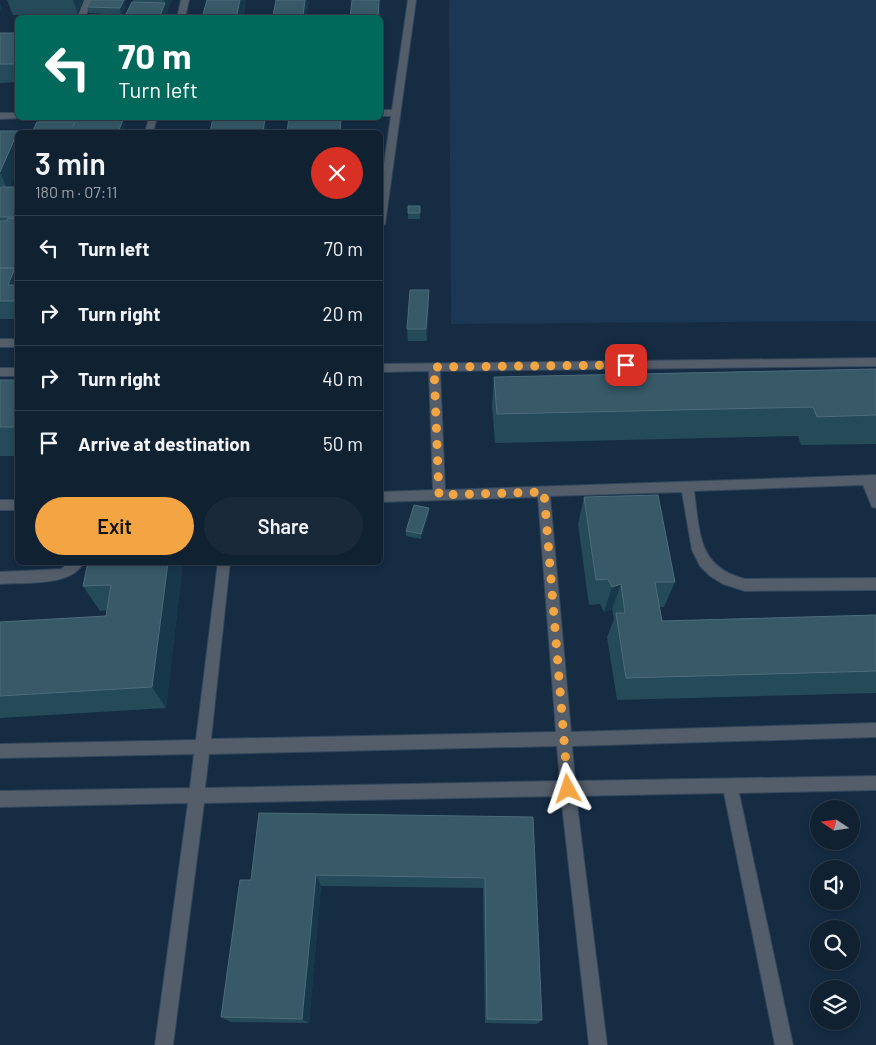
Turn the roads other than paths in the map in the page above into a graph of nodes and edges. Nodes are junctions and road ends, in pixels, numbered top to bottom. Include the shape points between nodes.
1 (88, 0) edge
2 (185, 0) edge
3 (412, 0) edge
4 (82, 15) edge
5 (182, 15) edge
6 (383, 113) edge
7 (397, 113) junction
8 (0, 116) edge
9 (15, 116) edge
10 (383, 204) edge
11 (15, 342) edge
12 (0, 343) edge
13 (876, 362) edge
14 (434, 367) junction
15 (383, 368) edge
16 (0, 372) edge
17 (15, 372) edge
18 (872, 480) edge
19 (687, 487) junction
20 (544, 492) junction
21 (439, 495) junction
22 (383, 496) edge
23 (876, 503) edge
24 (15, 504) edge
25 (0, 505) edge
26 (75, 565) edge
27 (224, 565) edge
28 (0, 578) edge
29 (876, 584) edge
30 (876, 730) edge
31 (564, 739) junction
32 (203, 746) junction
33 (0, 750) edge
34 (876, 783) edge
35 (730, 786) junction
36 (568, 789) junction
37 (197, 796) junction
38 (0, 799) edge
39 (164, 1045) edge
40 (598, 1045) edge
41 (784, 1045) edge

1 - 4 street
2 - 5 street
3 - 7 street
6 - 7 street
7 - 10 street
8 - 9 street
11 - 12 street
13 - 14 street
14 - 15 street
14 - 21 street
16 - 17 street
18 - 19 street
18 - 23 street
19 - 20 street
19 - 29 street via 700,554 716,576 730,583 745,585
20 - 21 street
20 - 31 street
21 - 22 street
24 - 25 street
26 - 28 street via 63,574
27 - 32 street
30 - 31 street
31 - 32 street
31 - 36 street
32 - 33 street
32 - 37 street
34 - 35 street
35 - 36 street
35 - 41 street
36 - 37 street
36 - 40 street
37 - 38 street
37 - 39 street

